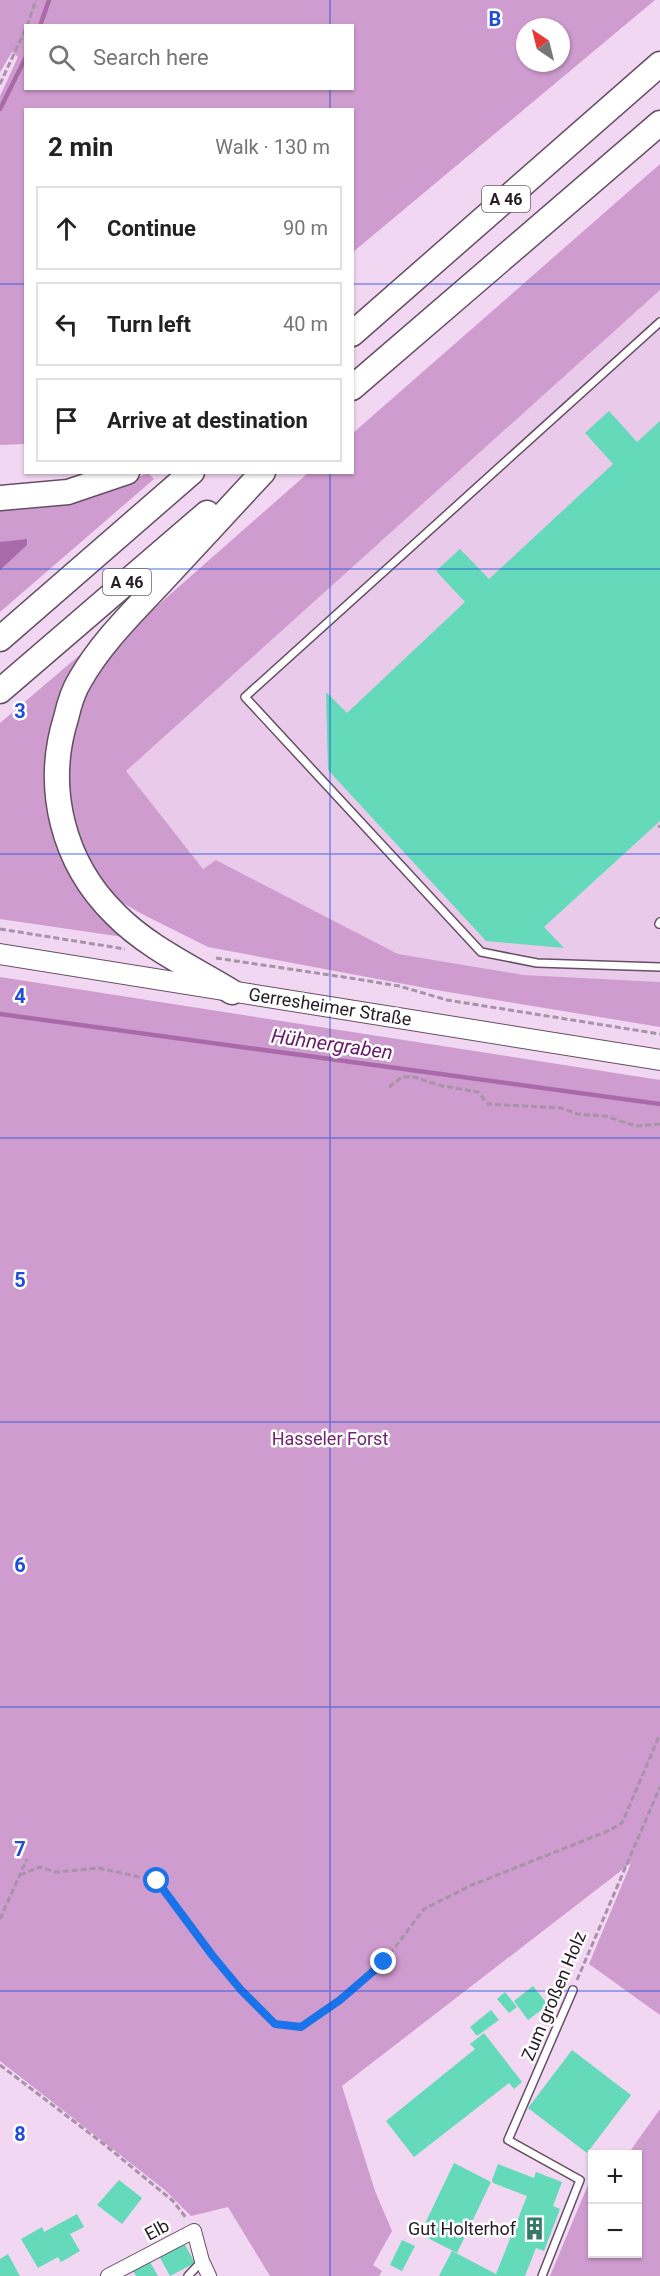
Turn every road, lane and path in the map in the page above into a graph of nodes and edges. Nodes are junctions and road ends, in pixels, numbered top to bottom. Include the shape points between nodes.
1 (36, 0) edge
2 (27, 24) edge
3 (24, 31) edge
4 (660, 64) edge
5 (0, 84) edge
6 (660, 123) edge
7 (660, 322) edge
8 (354, 332) edge
9 (354, 386) edge
10 (121, 474) edge
11 (190, 474) edge
12 (252, 474) edge
13 (261, 474) edge
14 (0, 498) edge
15 (0, 639) edge
16 (0, 691) edge
17 (0, 954) edge
18 (660, 967) edge
19 (350, 978) dead end
20 (232, 992) junction
21 (660, 1034) edge
22 (660, 1060) edge
23 (388, 1087) dead end
24 (660, 1124) edge
25 (660, 1734) edge
26 (660, 1787) edge
27 (27, 1859) dead end
28 (20, 1875) junction
29 (0, 1919) edge
30 (573, 1990) joint
31 (0, 2065) edge
32 (194, 2231) junction
33 (202, 2261) junction
34 (108, 2276) edge
35 (188, 2276) edge
36 (209, 2276) edge
37 (542, 2276) edge

1 - 2 path
3 - 5 path
4 - 8 highway, A 46
6 - 9 highway, A 46
7 - 18 lane via 245,697 481,952 537,963
10 - 14 highway via 68,492
11 - 15 highway, A 46
12 - 16 highway, A 46
13 - 20 highway via 97,653 78,682 60,736 56,763 62,825 72,853 101,900 140,936
17 - 20 main road, Gerresheimer Straße
19 - 21 path via 399,986 447,1000
20 - 22 main road, Gerresheimer Straße
23 - 24 path via 402,1077 414,1077 478,1092 488,1104 561,1108 636,1126
25 - 28 path via 622,1823 424,1909 384,1962 301,2027 275,2024 241,1990 157,1881 99,1868 56,1872 40,1868
26 - 30 path, Zum großen Holz
27 - 28 path
28 - 29 path
30 - 37 lane, Zum großen Holz via 508,2140 580,2180
31 - 32 path via 173,2201
32 - 33 street, Elb
32 - 34 street, Elb
33 - 35 lane
33 - 36 street, Elb

